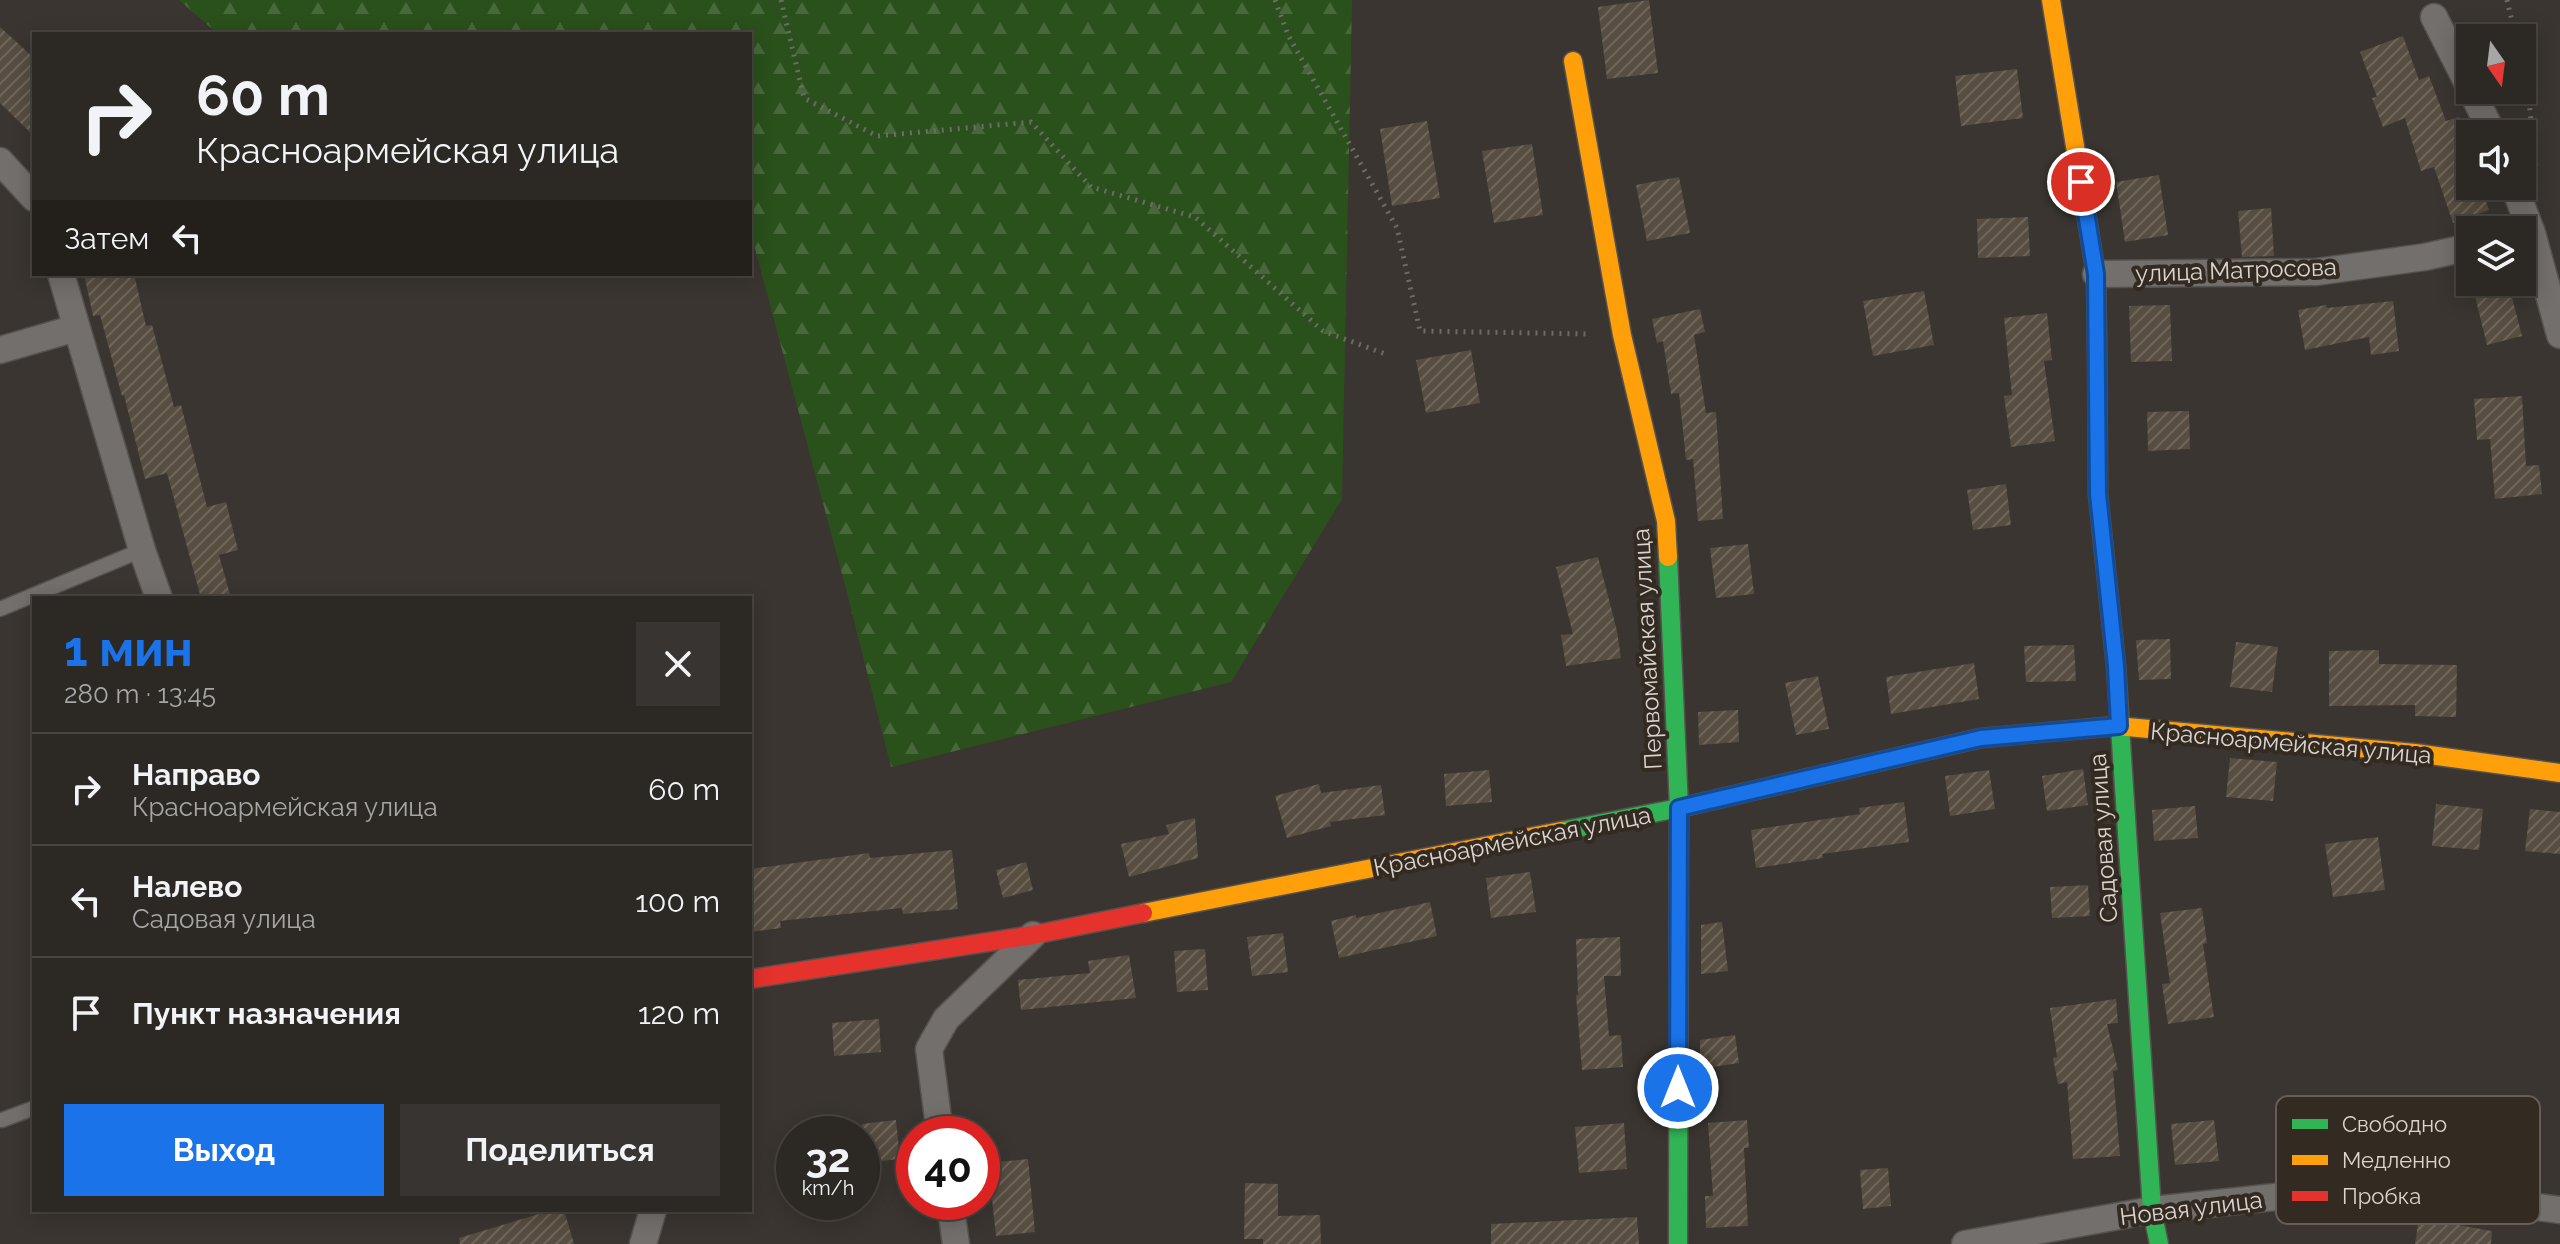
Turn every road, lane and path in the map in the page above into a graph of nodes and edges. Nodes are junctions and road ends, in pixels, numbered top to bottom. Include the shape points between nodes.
1 (781, 0) edge
2 (1275, 0) edge
3 (2051, 0) edge
4 (2507, 0) edge
5 (2434, 17) dead end
6 (2513, 24) edge
7 (1573, 61) dead end
8 (2456, 61) edge
9 (0, 161) edge
10 (2536, 166) edge
11 (2536, 186) edge
12 (32, 196) edge
13 (2456, 250) edge
14 (2536, 262) edge
15 (2096, 274) junction
16 (62, 276) edge
17 (76, 328) junction
18 (1622, 335) junction
19 (2560, 335) edge
20 (0, 350) edge
21 (1388, 355) dead end
22 (142, 550) junction
23 (158, 596) edge
24 (0, 609) edge
25 (2119, 726) junction
26 (2560, 773) edge
27 (1679, 808) junction
28 (1033, 935) junction
29 (752, 979) edge
30 (32, 1109) edge
31 (938, 1116) edge
32 (2, 1120) edge
33 (2276, 1197) edge
34 (2540, 1207) edge
35 (2152, 1210) junction
36 (2560, 1210) edge
37 (652, 1212) edge
38 (953, 1220) edge
39 (643, 1244) edge
40 (956, 1244) edge
41 (1678, 1244) edge
42 (1965, 1244) edge
43 (2159, 1244) edge

1 - 21 path via 804,98 877,136 1031,122 1091,187 1195,217 1323,331
2 - 18 path via 1288,35 1397,228 1420,331
3 - 15 street, Садовая улица
4 - 6 path
5 - 8 street
7 - 18 street, Первомайская улица
9 - 12 street
10 - 11 path
13 - 15 street, улица Матросова via 2316,272
14 - 19 street
15 - 25 street, Садовая улица via 2098,494
16 - 17 street
17 - 20 street
17 - 22 street
18 - 27 street, Первомайская улица via 1666,521
22 - 23 street
22 - 24 lane
25 - 26 street, Красноармейская улица via 2415,753
25 - 27 street, Красноармейская улица via 1981,738
25 - 35 street, Садовая улица
27 - 28 street, Красноармейская улица
27 - 41 street, Первомайская улица
28 - 29 street, Красноармейская улица
28 - 31 street via 946,1019 929,1049
30 - 32 lane
33 - 35 street, Новая улица
34 - 36 street, Новая улица
35 - 42 street, Новая улица
35 - 43 street, Садовая улица
37 - 39 street
38 - 40 street

